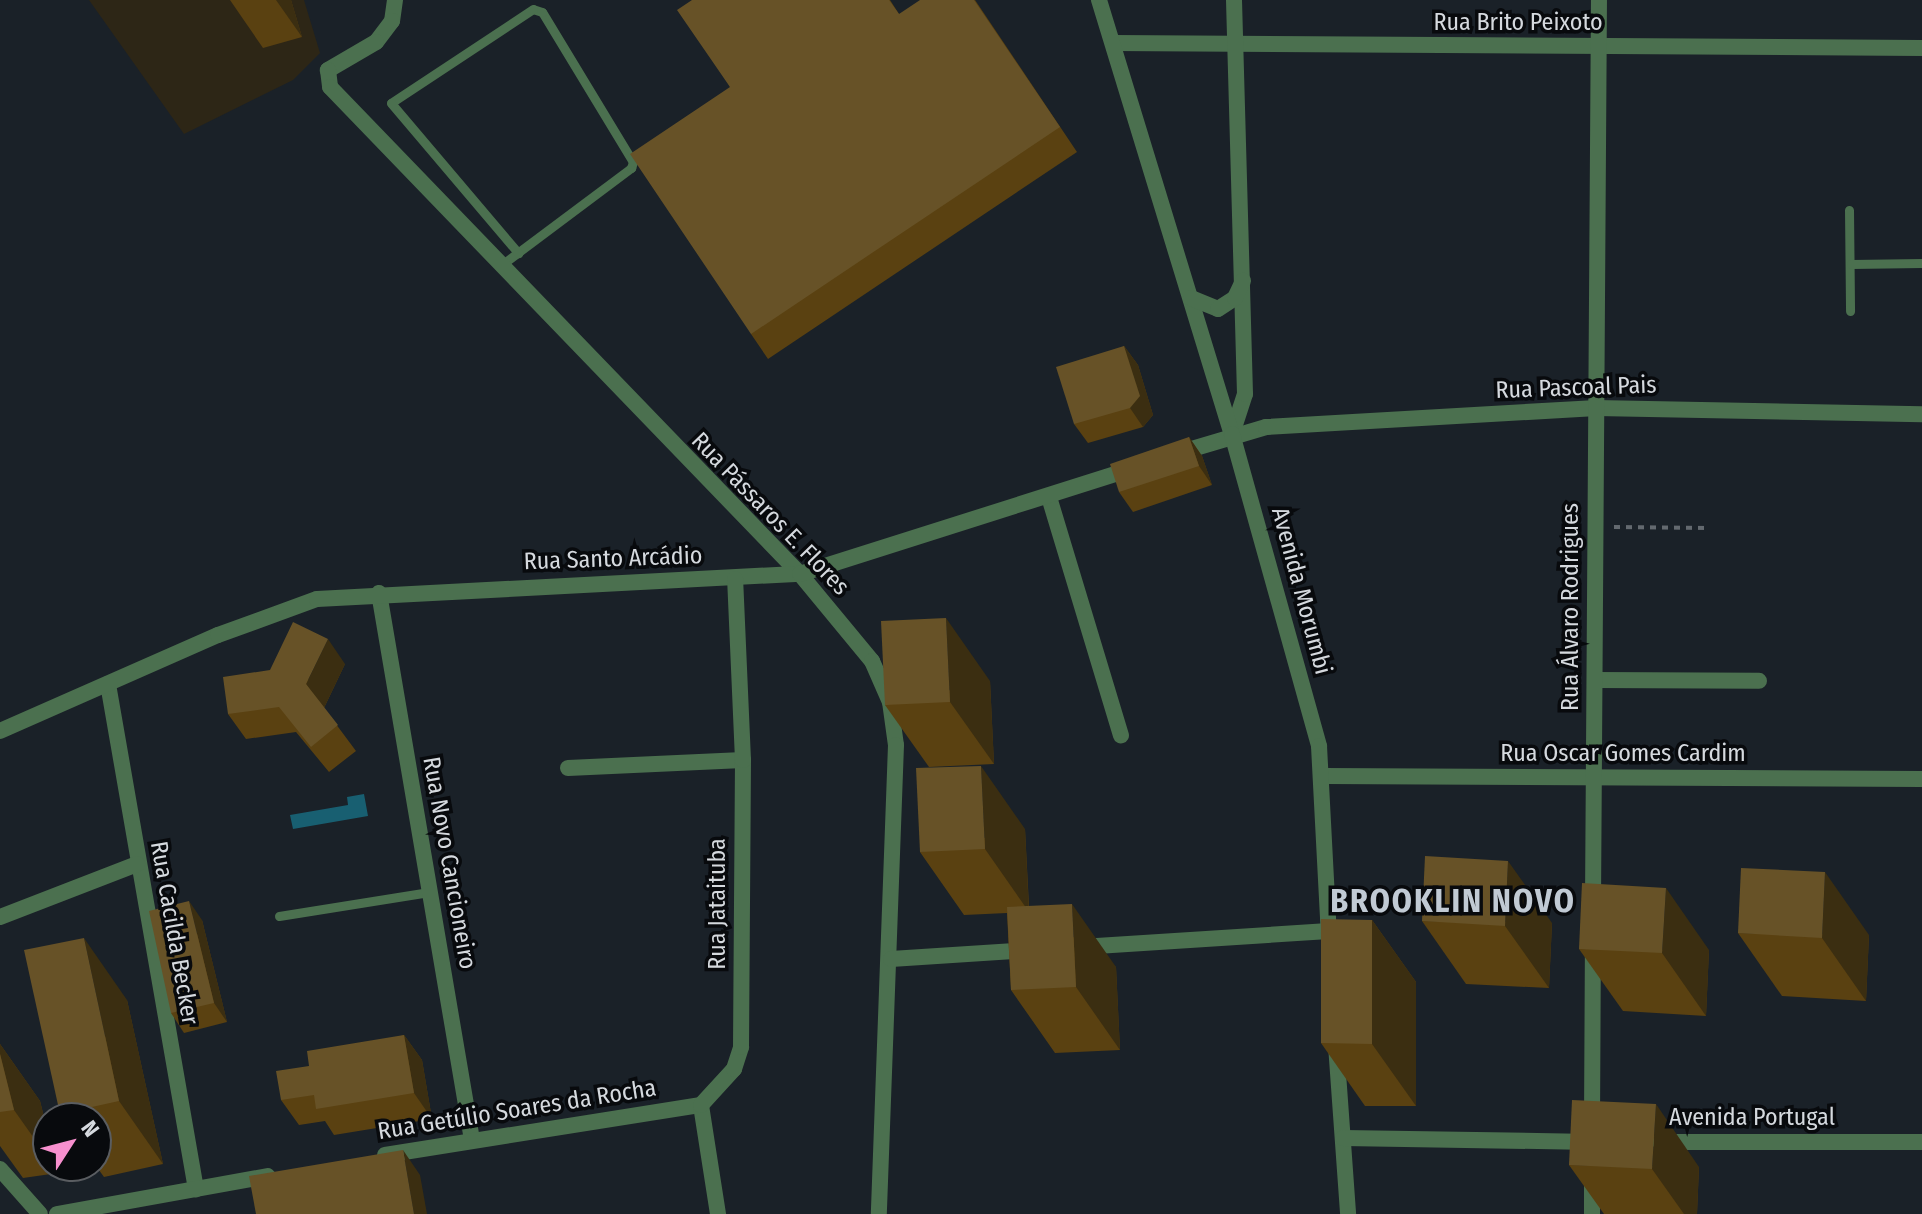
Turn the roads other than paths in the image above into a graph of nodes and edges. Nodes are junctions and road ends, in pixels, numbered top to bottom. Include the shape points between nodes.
1 (395, 0) edge
2 (1099, 0) edge
3 (1234, 0) edge
4 (1599, 0) edge
5 (1113, 43) junction
6 (1234, 46) junction
7 (1600, 47) junction
8 (1922, 48) edge
9 (1849, 210) dead end
10 (518, 253) junction
11 (1922, 263) edge
12 (1851, 264) junction
13 (500, 266) junction
14 (1243, 281) junction
15 (1191, 298) junction
16 (1850, 311) dead end
17 (1596, 408) junction
18 (1922, 414) edge
19 (1232, 434) junction
20 (1049, 497) junction
21 (800, 574) junction
22 (735, 579) junction
23 (379, 593) junction
24 (1595, 680) junction
25 (1759, 681) dead end
26 (108, 684) junction
27 (0, 731) edge
28 (1121, 735) dead end
29 (743, 760) junction
30 (568, 768) dead end
31 (1324, 776) junction
32 (1594, 778) junction
33 (1922, 779) edge
34 (137, 864) junction
35 (429, 892) junction
36 (279, 916) dead end
37 (0, 917) edge
38 (1328, 931) junction
39 (891, 959) junction
40 (1331, 963) edge
41 (1335, 1027) edge
42 (701, 1105) junction
43 (1343, 1138) junction
44 (472, 1140) junction
45 (1600, 1142) junction
46 (1639, 1142) edge
47 (1922, 1142) edge
48 (365, 1159) edge
49 (0, 1169) edge
50 (288, 1173) edge
51 (196, 1189) junction
52 (40, 1214) edge
53 (57, 1214) edge
54 (718, 1214) edge
55 (879, 1214) edge
56 (1348, 1214) edge
57 (1592, 1214) edge

1 - 13 street, Rua Pássaros E. Flores via 392,21 376,42 328,70 326,81
2 - 5 street, Avenida Morumbi
3 - 6 street
4 - 7 street, Rua Álvaro Rodrigues
5 - 6 street, Rua Brito Peixoto
5 - 15 street, Avenida Morumbi
6 - 7 street, Rua Brito Peixoto
6 - 14 street
7 - 8 street, Rua Brito Peixoto
7 - 17 street, Rua Álvaro Rodrigues
9 - 12 lane
10 - 10 lane via 633,162 542,12 533,9 391,103
10 - 13 lane
11 - 12 lane
12 - 16 lane
13 - 21 street, Rua Pássaros E. Flores
14 - 15 street via 1235,298 1218,309
14 - 19 street via 1245,394
15 - 19 street, Avenida Morumbi
17 - 18 street, Rua Pascoal Pais
17 - 19 street, Rua Pascoal Pais
17 - 24 street, Rua Álvaro Rodrigues
19 - 20 street, Rua Santo Arcádio
19 - 31 street, Avenida Morumbi
20 - 21 street, Rua Santo Arcádio
20 - 28 street
21 - 22 street, Rua Santo Arcádio
21 - 39 street, Rua Pássaros E. Flores via 872,661 890,702 896,745
22 - 23 street, Rua Santo Arcádio
22 - 29 street, Rua Jataituba
23 - 26 street, Rua Santo Arcádio via 317,599
23 - 35 street, Rua Novo Cancioneiro
24 - 25 street
24 - 32 street, Rua Álvaro Rodrigues
26 - 27 street, Rua Santo Arcádio
26 - 34 street, Rua Cacilda Becker
29 - 30 street
29 - 42 street, Rua Jataituba via 741,1047 734,1069
31 - 32 street, Rua Oscar Gomes Cardim
31 - 38 street, Avenida Morumbi
32 - 33 street, Rua Oscar Gomes Cardim
32 - 45 street, Rua Álvaro Rodrigues
34 - 37 street
34 - 51 street, Rua Cacilda Becker
35 - 36 lane
35 - 44 street, Rua Novo Cancioneiro
38 - 39 street
38 - 40 street, Avenida Morumbi
39 - 55 street, Rua Pássaros E. Flores
41 - 43 street
42 - 44 street, Rua Getúlio Soares da Rocha
42 - 54 street
43 - 45 street
43 - 56 street
44 - 48 street, Rua Getúlio Soares da Rocha
45 - 57 street, Rua Álvaro Rodrigues
46 - 47 street, Avenida Portugal
49 - 52 street
50 - 51 street
51 - 53 street

